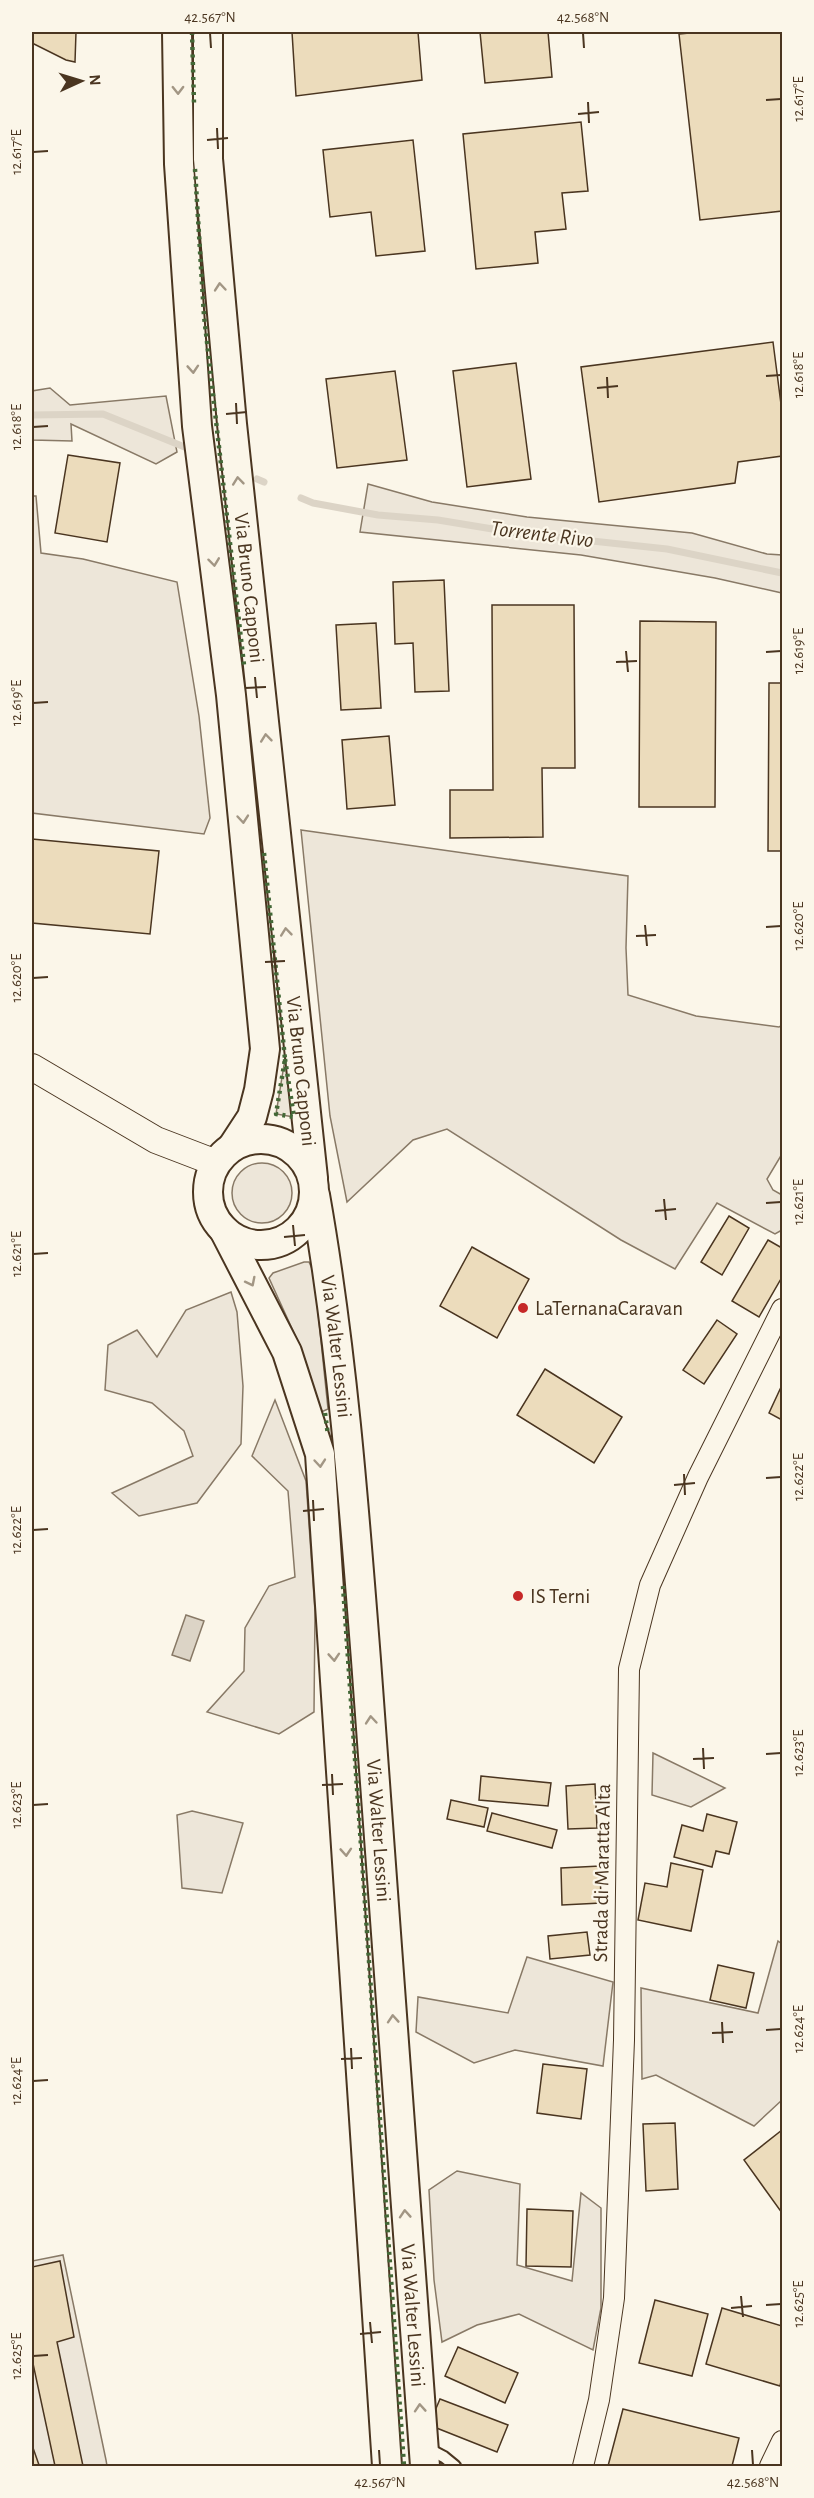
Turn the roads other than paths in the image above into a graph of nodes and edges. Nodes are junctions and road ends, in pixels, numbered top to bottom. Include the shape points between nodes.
1 (177, 32) edge
2 (208, 32) edge
3 (32, 1067) edge
4 (224, 1155) junction
5 (314, 1186) junction
6 (224, 1230) junction
7 (783, 1309) edge
8 (783, 2441) edge
9 (424, 2456) edge
10 (387, 2466) edge
11 (455, 2466) edge
12 (583, 2466) edge
13 (771, 2466) edge

1 -> 4 main road, Via Bruno Capponi via 179,164 196,426 231,694 266,1049 252,1117
5 -> 2 main road, Via Bruno Capponi via 232,424 208,159
3 - 4 street via 156,1140
4 - 5 main road via 248,1140 265,1138 281,1142 301,1156
4 - 6 main road via 209,1180 208,1198 213,1216
5 - 6 main road via 311,1212 289,1238 273,1244 247,1243
9 -> 5 main road, Via Walter Lessini via 352,1491
6 -> 10 main road, Via Walter Lessini via 287,1352 320,1454
7 - 12 street, Strada di Maratta Alta via 698,1477 650,1585 629,1669 624,2040 614,2298 599,2400
8 - 13 street
9 - 11 lane via 444,2457

